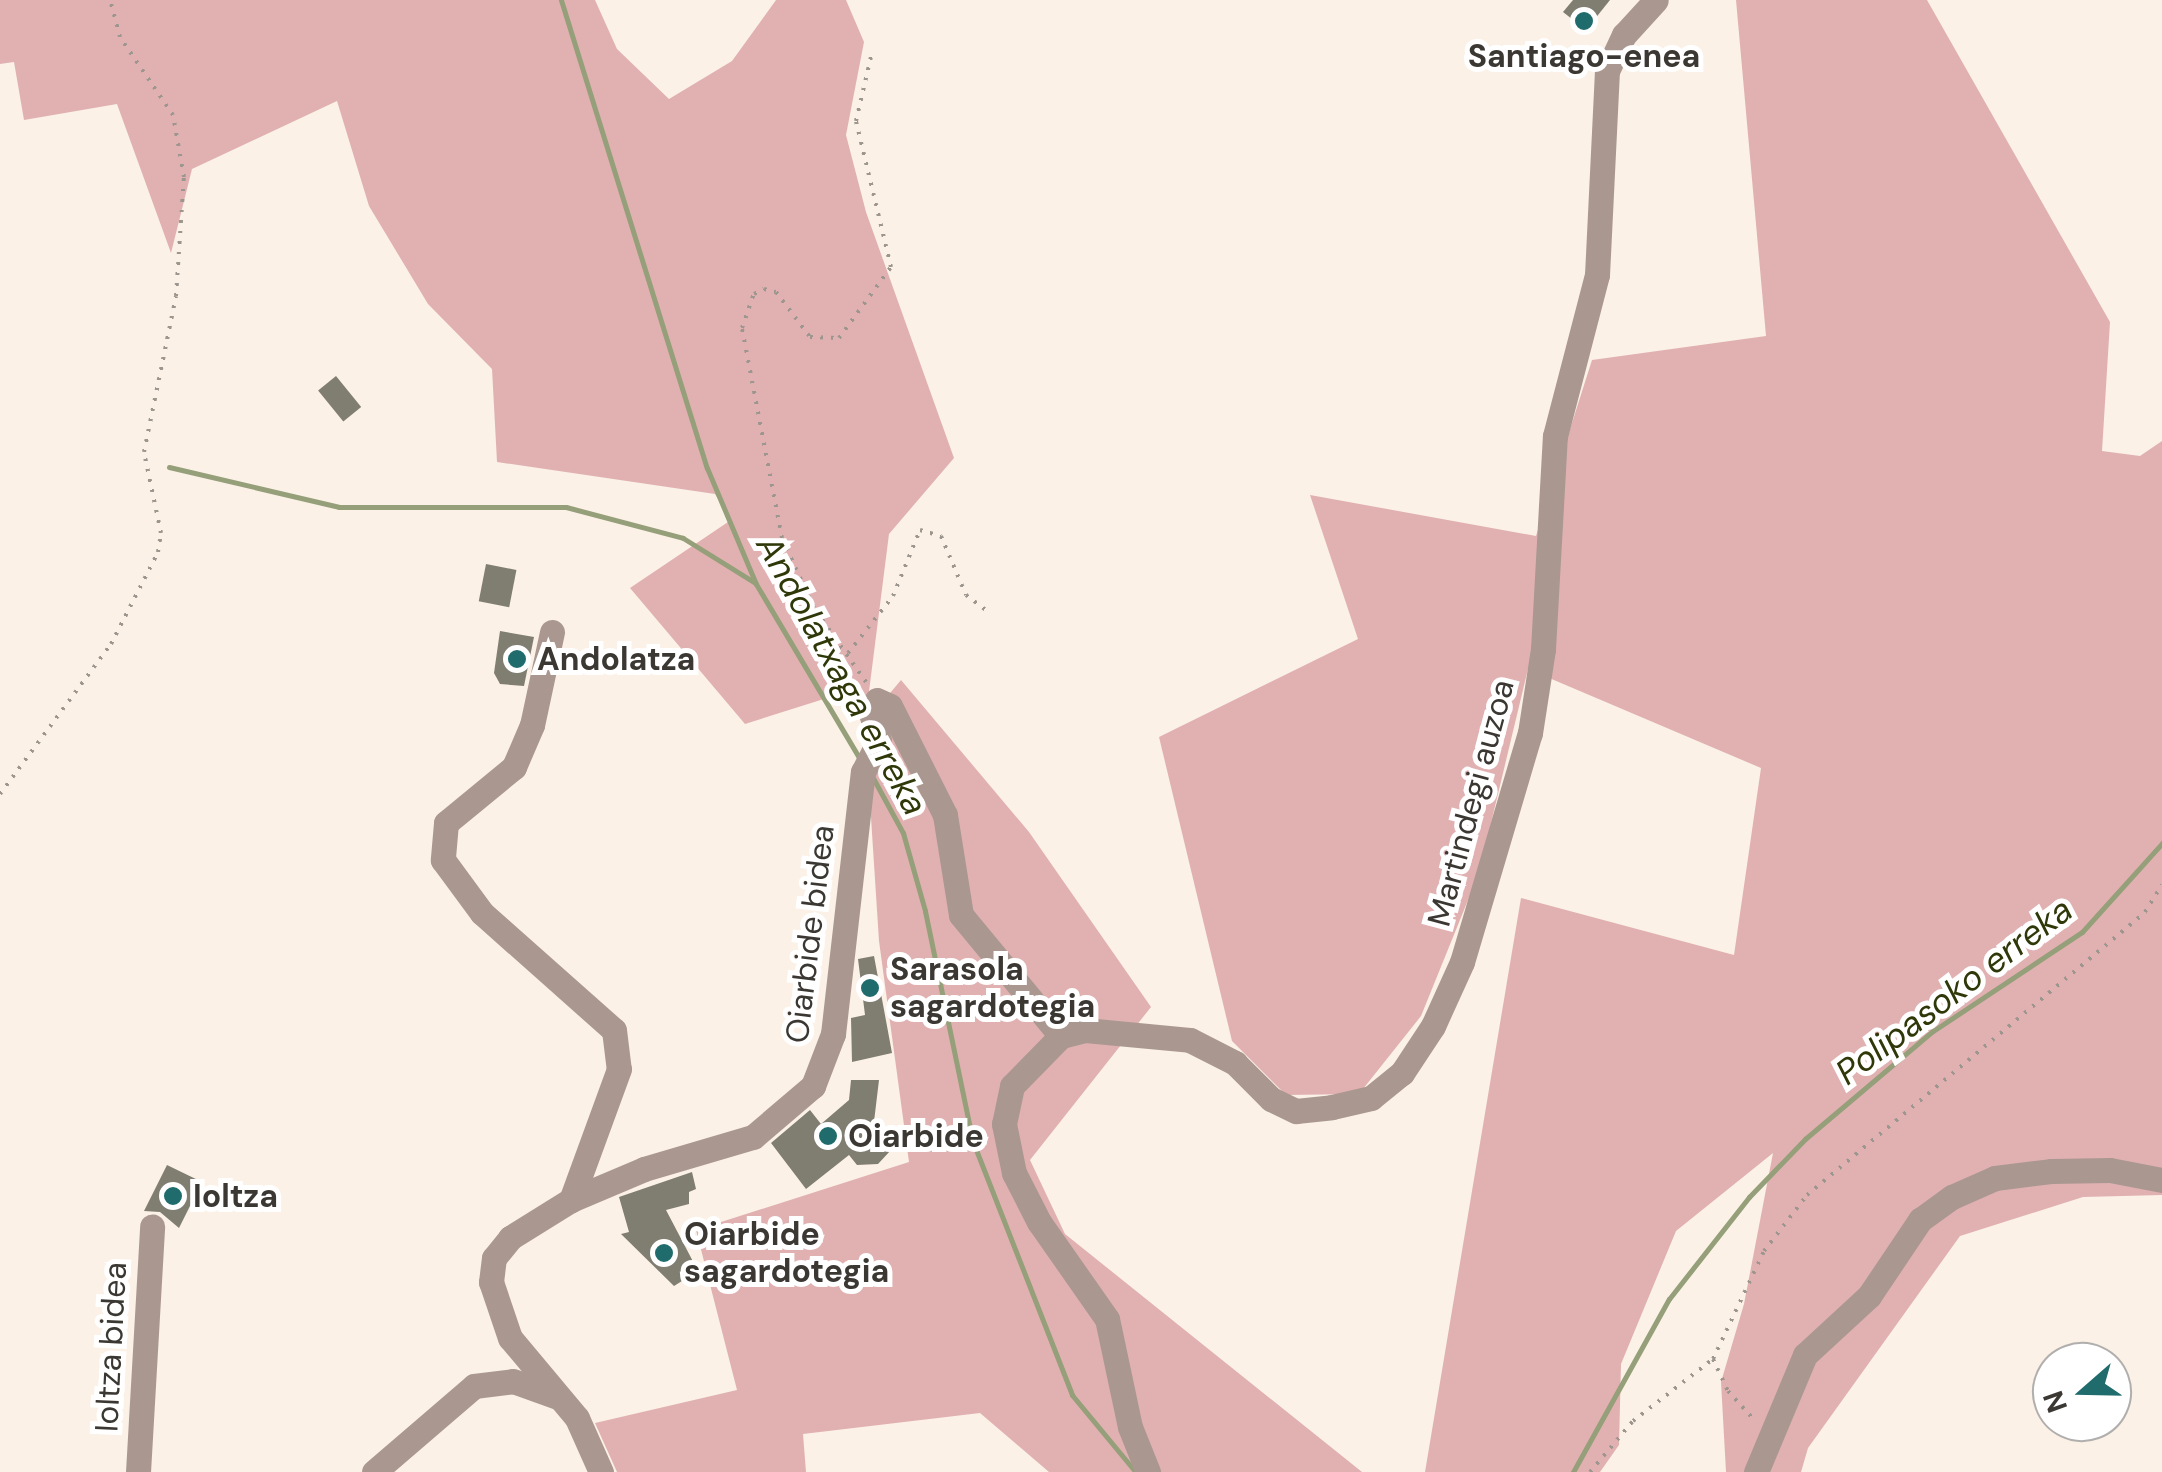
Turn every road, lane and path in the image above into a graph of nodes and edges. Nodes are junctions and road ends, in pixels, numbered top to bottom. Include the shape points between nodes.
1 (110, 0) edge
2 (1656, 0) edge
3 (872, 52) dead end
4 (986, 610) dead end
5 (552, 632) dead end
6 (848, 653) junction
7 (877, 700) junction
8 (0, 794) edge
9 (2162, 885) edge
10 (1062, 1036) junction
11 (2162, 1180) edge
12 (571, 1200) junction
13 (152, 1226) dead end
14 (1713, 1359) junction
15 (558, 1397) junction
16 (1770, 1436) junction
17 (138, 1472) edge
18 (374, 1472) edge
19 (601, 1472) edge
20 (1148, 1472) edge
21 (1590, 1472) edge
22 (1756, 1472) edge

1 - 8 path via 120,37 173,115 184,177 176,296 144,452 161,532 158,552 111,644
2 - 10 street, Martindegi auzoa via 1624,35 1607,71 1597,275 1555,436 1530,734 1462,962 1433,1026 1402,1074 1371,1098 1296,1112 1271,1099 1224,1056 1190,1040 1085,1030
3 - 6 path via 856,121 891,267 855,324 826,341 796,326 776,292 754,294 742,328 782,538 814,608
4 - 6 path via 966,595 941,536 920,530 892,596
5 - 12 street via 532,725 514,767 446,823 444,860 482,912 614,1030 620,1069
6 - 7 path
7 - 10 street via 890,706 946,815 960,915
7 - 12 street, Oiarbide bidea via 870,708 879,740 867,765 833,1034 813,1086 753,1138 644,1169
9 - 14 path via 2144,912 1807,1195 1764,1251
10 - 20 street via 1012,1086 1004,1124 1024,1196 1107,1320 1130,1428
11 - 16 street via 2110,1170 2051,1170 1995,1178 1952,1197 1920,1220 1869,1296 1805,1355
12 - 15 street, Oiarbide bidea via 510,1238 494,1258 491,1282 510,1338
13 - 17 street, Ioltza bidea
14 - 16 path via 1728,1391
14 - 21 path via 1633,1421
15 - 18 street via 513,1381 474,1386
15 - 19 street, Oiarbide bidea via 577,1418
16 - 22 street

